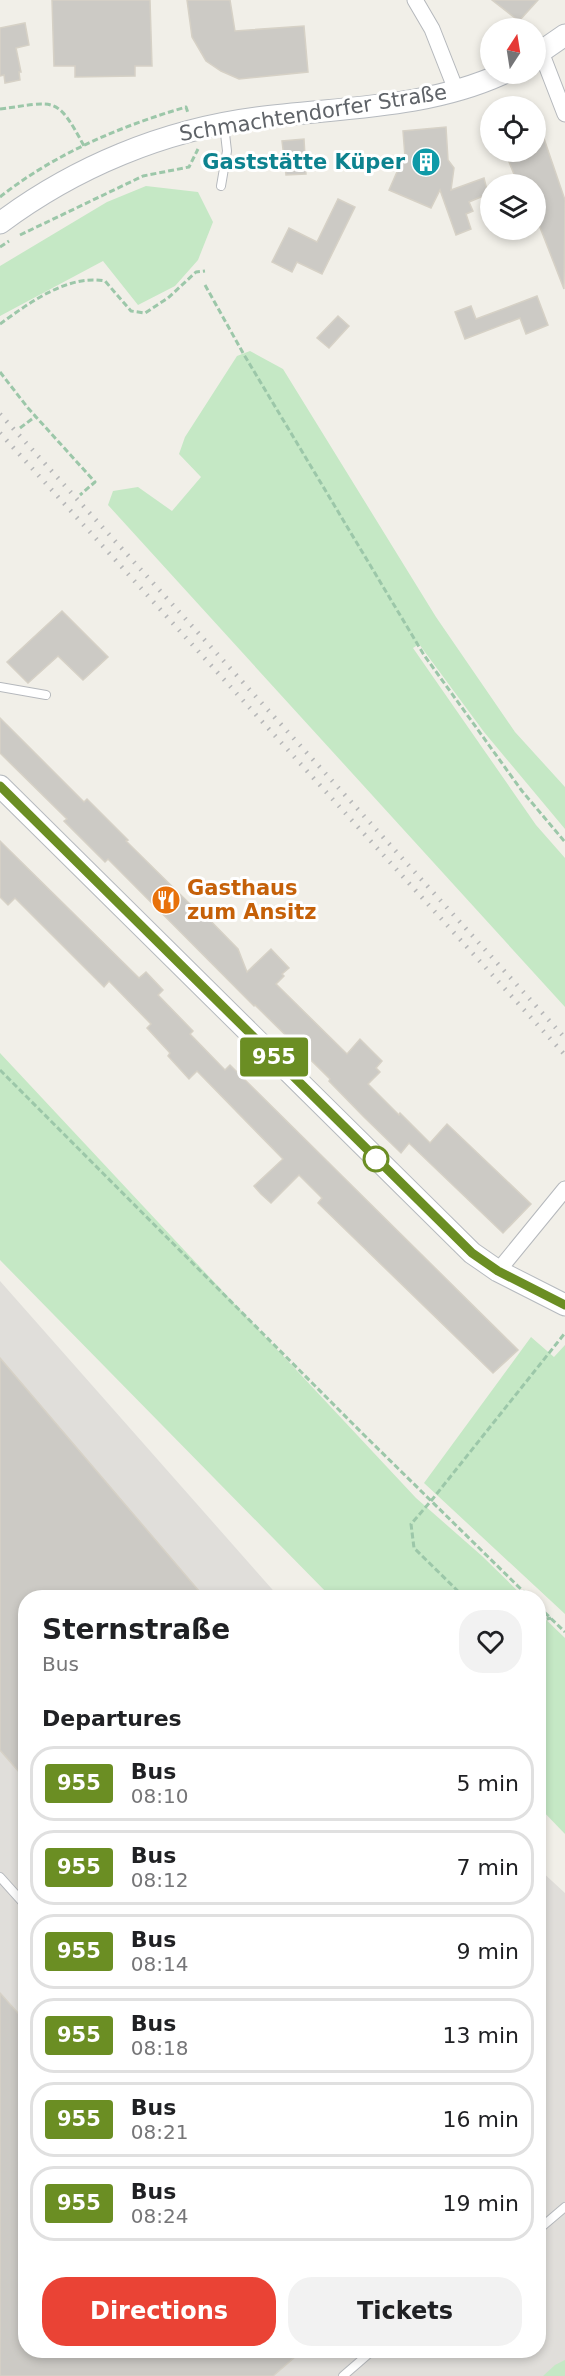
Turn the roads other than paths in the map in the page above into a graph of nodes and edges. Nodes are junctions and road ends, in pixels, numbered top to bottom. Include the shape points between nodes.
1 (416, 0) edge
2 (565, 35) edge
3 (546, 48) edge
4 (546, 72) edge
5 (480, 82) edge
6 (456, 90) junction
7 (565, 114) edge
8 (223, 124) junction
9 (221, 186) dead end
10 (0, 223) edge
11 (0, 687) edge
12 (46, 695) dead end
13 (0, 786) edge
14 (565, 1188) edge
15 (498, 1271) junction
16 (565, 1305) edge
17 (0, 1877) edge
18 (18, 1897) edge
19 (565, 2207) edge
20 (546, 2223) edge
21 (364, 2358) edge
22 (343, 2376) edge

1 - 6 street
2 - 3 main road
4 - 7 street
5 - 6 main road, Schmachtendorfer Straße
6 - 8 main road, Schmachtendorfer Straße via 378,106
8 - 9 lane via 227,151
8 - 10 main road, Schmachtendorfer Straße via 193,129 127,151 86,170
11 - 12 lane
13 - 15 main road via 448,1231
14 - 15 street
15 - 16 main road
17 - 18 lane
19 - 20 lane
21 - 22 lane

